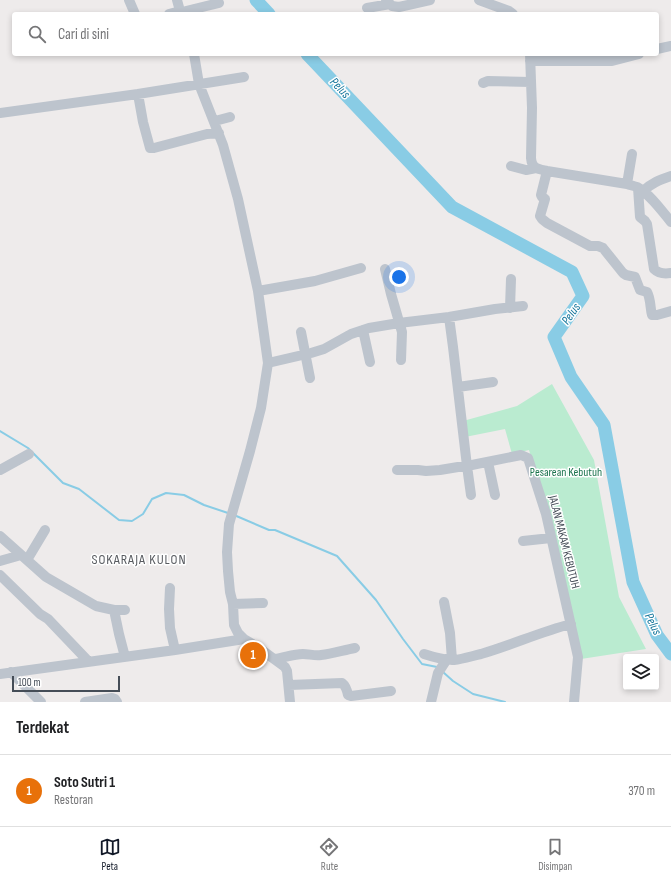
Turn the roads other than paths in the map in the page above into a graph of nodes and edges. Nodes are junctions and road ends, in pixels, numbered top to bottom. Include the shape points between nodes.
1 (129, 0) edge
2 (177, 0) edge
3 (430, 0) edge
4 (485, 1) edge
5 (388, 2) edge
6 (219, 3) dead end
7 (367, 8) dead end
8 (135, 12) edge
9 (182, 12) edge
10 (510, 12) edge
11 (671, 46) edge
12 (659, 49) edge
13 (194, 56) edge
14 (631, 56) edge
15 (530, 58) edge
16 (244, 77) dead end
17 (531, 82) junction
18 (483, 83) dead end
19 (200, 84) junction
20 (138, 94) junction
21 (0, 113) edge
22 (230, 117) dead end
23 (214, 121) junction
24 (219, 133) junction
25 (632, 154) dead end
26 (511, 166) dead end
27 (536, 168) junction
28 (547, 171) junction
29 (671, 176) edge
30 (627, 184) junction
31 (640, 190) junction
32 (671, 222) edge
33 (361, 268) dead end
34 (385, 269) dead end
35 (671, 273) edge
36 (511, 279) dead end
37 (258, 291) junction
38 (523, 306) dead end
39 (510, 308) junction
40 (671, 311) edge
41 (448, 316) junction
42 (399, 323) junction
43 (363, 330) junction
44 (301, 332) dead end
45 (306, 355) junction
46 (402, 360) dead end
47 (370, 362) dead end
48 (268, 363) junction
49 (310, 378) dead end
50 (493, 382) dead end
51 (458, 388) junction
52 (29, 454) dead end
53 (488, 462) junction
54 (467, 466) junction
55 (0, 470) edge
56 (397, 470) dead end
57 (471, 495) dead end
58 (495, 495) dead end
59 (46, 530) dead end
60 (0, 536) edge
61 (551, 538) junction
62 (523, 541) dead end
63 (24, 557) junction
64 (0, 561) edge
65 (0, 575) edge
66 (170, 588) dead end
67 (444, 602) dead end
68 (263, 603) dead end
69 (233, 604) junction
70 (114, 610) junction
71 (125, 610) dead end
72 (571, 624) junction
73 (244, 639) junction
74 (355, 648) dead end
75 (175, 650) junction
76 (424, 654) dead end
77 (125, 657) junction
78 (275, 659) junction
79 (89, 662) junction
80 (445, 664) junction
81 (11, 672) junction
82 (0, 674) edge
83 (289, 685) junction
84 (391, 692) dead end
85 (41, 702) edge
86 (85, 702) edge
87 (117, 702) edge
88 (290, 702) edge
89 (431, 702) edge
90 (574, 702) edge

1 - 8 street
2 - 9 street
3 - 5 street via 399,7
4 - 10 street
5 - 7 street
6 - 9 street
11 - 12 street
13 - 19 street
14 - 15 street via 612,61
15 - 17 street
16 - 19 street
17 - 18 street
17 - 27 street via 531,158
19 - 20 street
19 - 23 street
20 - 21 street
20 - 24 street via 150,148
22 - 23 street
23 - 24 street
24 - 37 street via 238,199
25 - 30 street
26 - 27 street via 526,170
27 - 28 street
28 - 30 street
28 - 40 street via 541,195 545,199 541,219 590,246 603,248 623,273 635,277 640,290 648,293 653,315
29 - 31 street
30 - 31 street
31 - 32 street
31 - 35 street via 640,217 647,224 654,269 662,273
33 - 37 street via 315,281
34 - 42 street
36 - 39 street
37 - 48 street
38 - 39 street
39 - 41 street
41 - 42 street
41 - 51 street
42 - 43 street
42 - 46 street via 402,332
43 - 45 street
43 - 47 street
44 - 45 street
45 - 48 street
45 - 49 street
48 - 69 street via 261,408 229,524 227,552
50 - 51 street
51 - 54 street
52 - 55 street
53 - 54 street, JALAN MAKAM KEBUTUH
53 - 58 street
53 - 61 street, JALAN MAKAM KEBUTUH via 521,455 528,458
54 - 56 street, JALAN MAKAM KEBUTUH via 426,471
54 - 57 street
59 - 63 street
60 - 63 street
61 - 62 street
61 - 72 street, JALAN MAKAM KEBUTUH
63 - 64 street
63 - 70 street via 46,577 96,606
65 - 79 street via 48,619
66 - 75 street via 170,628
67 - 80 street via 451,639
68 - 69 street
69 - 73 street via 234,626
70 - 71 street
70 - 77 street
72 - 80 street via 496,650
72 - 90 street, JALAN MAKAM KEBUTUH via 578,657
73 - 75 street
73 - 78 street
74 - 78 street via 322,655 304,654
75 - 77 street
76 - 80 street
77 - 79 street
78 - 83 street via 285,667
79 - 81 street
80 - 89 street
81 - 82 street
81 - 85 street
83 - 84 street via 342,683 351,696
83 - 88 street
86 - 87 street via 112,698

